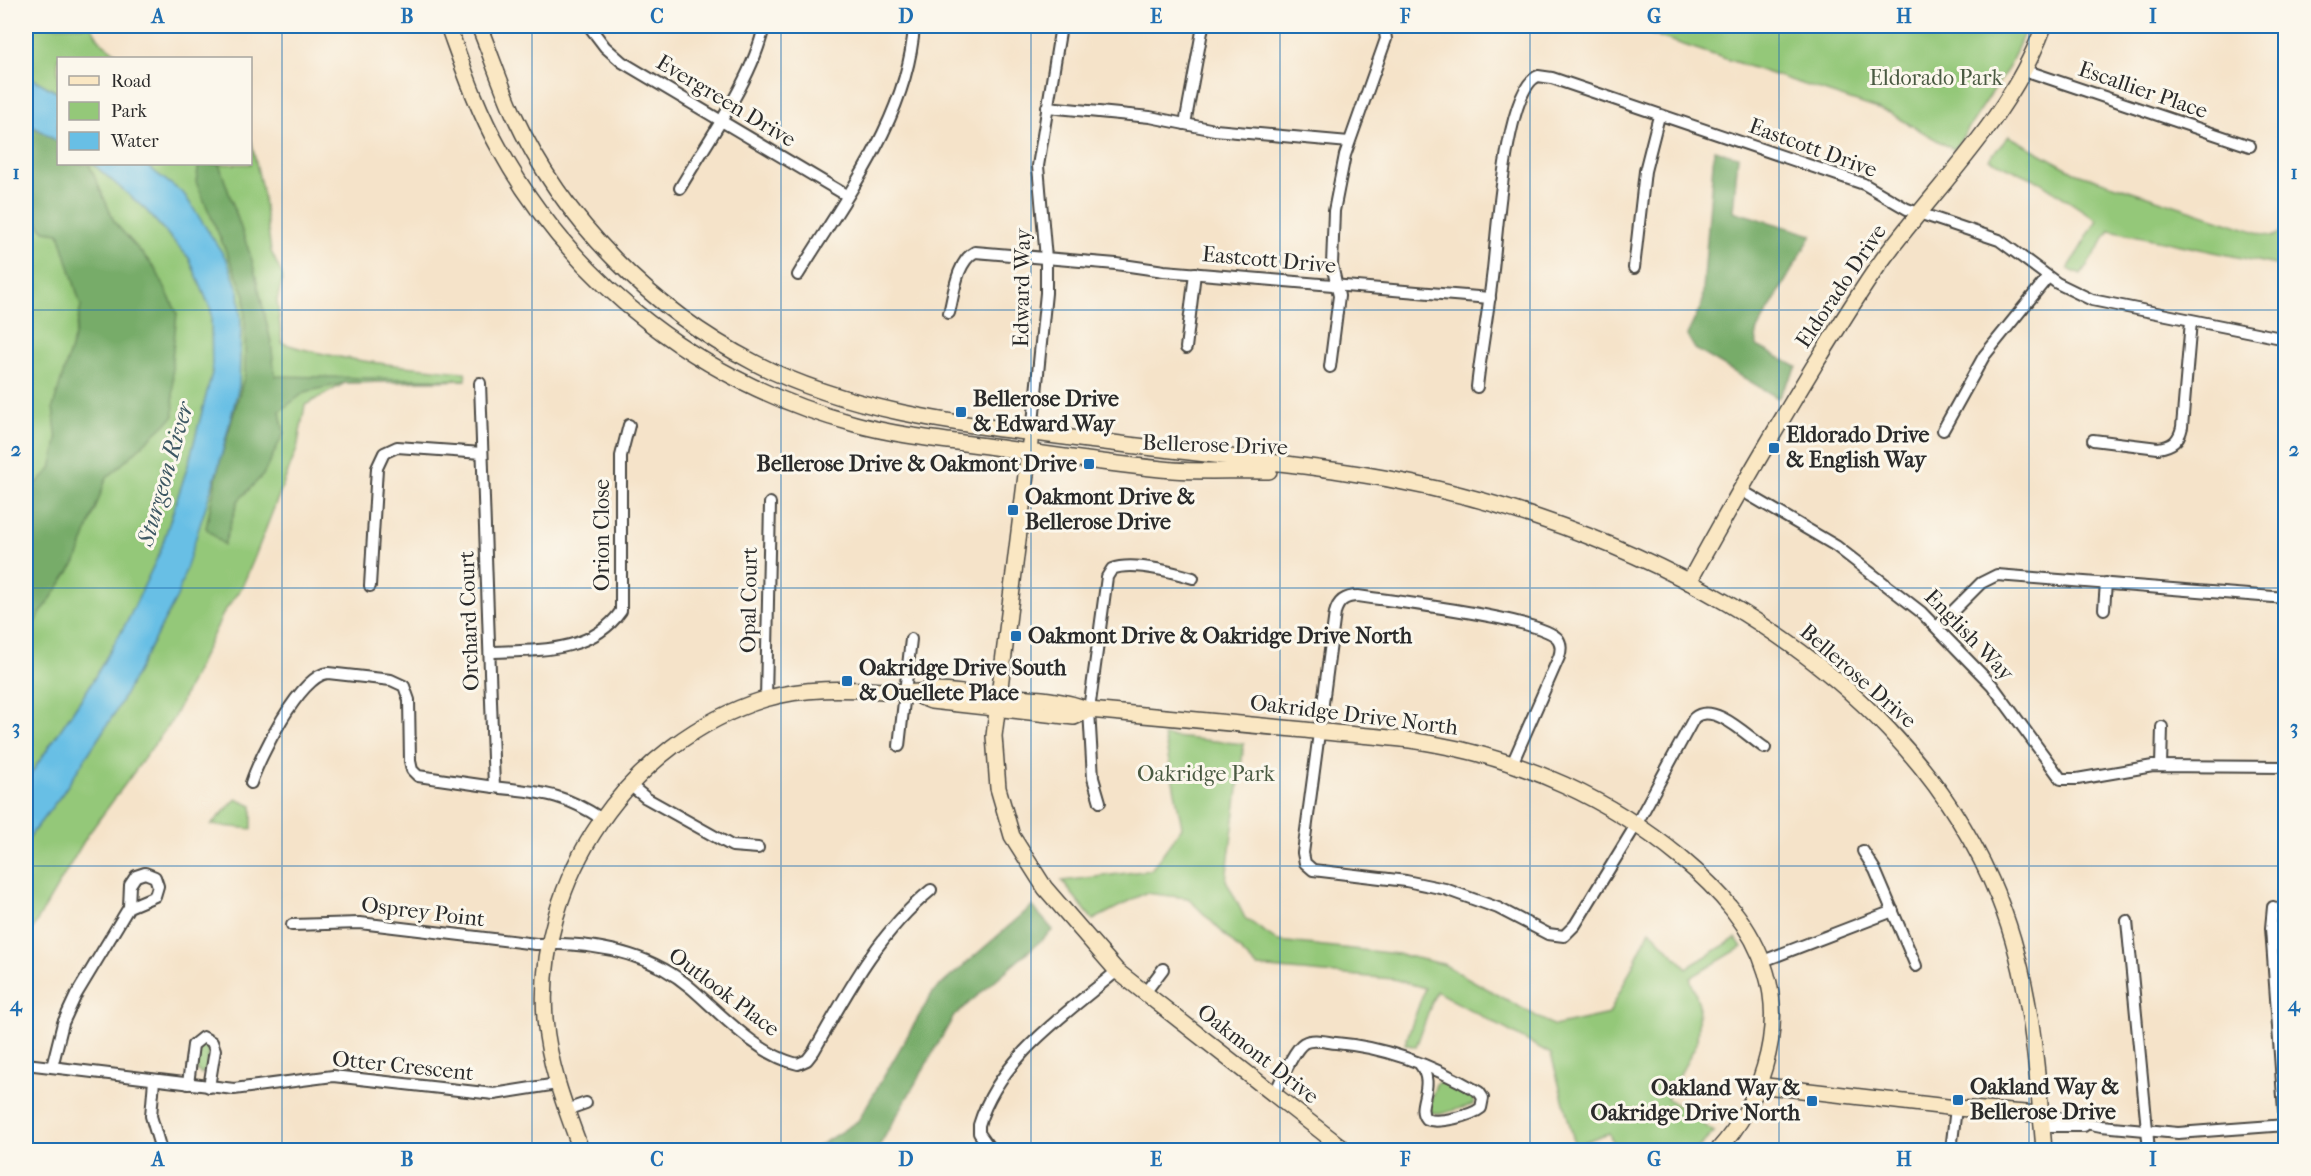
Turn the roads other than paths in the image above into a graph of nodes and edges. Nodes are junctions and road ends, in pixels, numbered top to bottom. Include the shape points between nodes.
1 (448, 26) edge
2 (467, 26) edge
3 (479, 26) edge
4 (764, 26) edge
5 (914, 26) edge
6 (1060, 26) edge
7 (1203, 26) edge
8 (2044, 26) edge
9 (1389, 27) edge
10 (595, 28) edge
11 (2024, 70) junction
12 (1047, 107) junction
13 (514, 113) junction
14 (1659, 116) junction
15 (720, 120) junction
16 (1185, 124) junction
17 (1349, 142) junction
18 (2250, 146) dead end
19 (680, 188) dead end
20 (846, 195) junction
21 (1919, 212) junction
22 (1046, 259) junction
23 (1634, 268) dead end
24 (1195, 273) junction
25 (798, 275) dead end
26 (2048, 277) junction
27 (1336, 286) junction
28 (1490, 298) junction
29 (949, 314) dead end
30 (2191, 321) junction
31 (2286, 339) edge
32 (1186, 348) dead end
33 (1330, 367) dead end
34 (480, 383) dead end
35 (1476, 387) dead end
36 (629, 425) dead end
37 (1943, 430) dead end
38 (1032, 433) junction
39 (2094, 440) dead end
40 (1029, 452) junction
41 (482, 453) junction
42 (1344, 472) junction
43 (1739, 489) junction
44 (770, 502) dead end
45 (1193, 578) dead end
46 (1689, 582) junction
47 (2106, 583) junction
48 (370, 586) dead end
49 (2286, 598) edge
50 (2104, 609) dead end
51 (1937, 627) junction
52 (911, 639) dead end
53 (490, 652) junction
54 (906, 692) junction
55 (766, 699) junction
56 (999, 702) junction
57 (1089, 710) junction
58 (2162, 728) dead end
59 (1319, 732) junction
60 (899, 746) dead end
61 (1765, 748) dead end
62 (1512, 764) junction
63 (2161, 766) junction
64 (2286, 767) edge
65 (251, 783) dead end
66 (630, 785) junction
67 (494, 787) junction
68 (1100, 802) dead end
69 (602, 819) junction
70 (1636, 825) junction
71 (758, 848) dead end
72 (1863, 850) dead end
73 (931, 890) dead end
74 (129, 907) dead end
75 (2273, 907) dead end
76 (1893, 911) junction
77 (2127, 921) dead end
78 (292, 926) dead end
79 (550, 944) junction
80 (1763, 961) junction
81 (1916, 966) dead end
82 (1163, 969) dead end
83 (1117, 971) junction
84 (1144, 994) junction
85 (1419, 1063) junction
86 (26, 1064) edge
87 (52, 1067) junction
88 (153, 1080) junction
89 (188, 1084) junction
90 (556, 1084) junction
91 (1758, 1085) junction
92 (209, 1087) junction
93 (1274, 1095) junction
94 (586, 1103) dead end
95 (1956, 1108) junction
96 (566, 1110) junction
97 (2041, 1120) junction
98 (2285, 1125) edge
99 (2147, 1131) junction
100 (161, 1150) edge
101 (581, 1150) edge
102 (991, 1150) edge
103 (1345, 1150) edge
104 (1718, 1150) edge
105 (1951, 1150) edge
106 (2044, 1150) edge
107 (2149, 1150) edge

1 - 40 street, Bellerose Drive via 486,123 526,193 593,274 670,339 748,384 828,416 882,431
2 - 13 street
3 - 13 street, Bellerose Drive
4 - 15 street via 753,61
5 - 20 street via 904,78 889,119
6 - 12 street, Edward Way
7 - 16 street
8 - 11 street, Eldorado Drive
9 - 17 street
10 - 15 street, Evergreen Drive via 604,47 622,62
11 - 18 street, Escallier Place
11 - 21 street, Eldorado Drive via 1987,131
12 - 16 street
12 - 22 street, Edward Way via 1038,166
13 - 38 street, Bellerose Drive via 557,188 607,251 679,316 732,350 779,374 854,402 911,415
14 - 21 street, Eastcott Drive via 1855,181
14 - 23 street via 1645,171
14 - 28 street, Eastcott Drive via 1552,78 1538,76 1529,83 1506,155
15 - 19 street
15 - 20 street, Evergreen Drive
16 - 17 street
17 - 27 street via 1332,225
20 - 25 street
21 - 26 street, Eastcott Drive via 1999,240
21 - 43 street, Eldorado Drive via 1866,284
22 - 24 street, Eastcott Drive
22 - 29 street, Eastcott Drive via 972,253 960,272
22 - 38 street, Edward Way
24 - 27 street, Eastcott Drive
24 - 32 street
26 - 30 street, Eastcott Drive via 2092,300
26 - 37 street via 1984,356
27 - 28 street, Eastcott Drive
27 - 33 street via 1339,296
28 - 35 street, Eastcott Drive
30 - 31 street, Eastcott Drive
30 - 39 street via 2182,427 2177,440 2158,448
34 - 41 street, Orchard Court
36 - 53 street, Orion Close via 621,456 621,611 572,646
38 - 40 street, Oakmont Drive
38 - 42 street, Bellerose Drive
40 - 42 street, Bellerose Drive via 1174,470
40 - 56 street, Oakmont Drive
41 - 48 street via 397,447 384,453 377,468
41 - 53 street, Orchard Court
42 - 46 street, Bellerose Drive via 1478,499 1592,537
43 - 46 street, Eldorado Drive
43 - 51 street, English Way via 1836,546
44 - 55 street, Opal Court
45 - 57 street via 1125,566 1109,572
46 - 97 street, Bellerose Drive via 1785,640 1828,674 1896,737 1946,800 1974,846 2008,922 2035,1048
47 - 49 street
47 - 50 street
47 - 51 street via 1992,576
51 - 63 street, English Way via 2003,698 2058,777 2077,779
52 - 54 street
53 - 67 street, Orchard Court
54 - 55 street, Oakridge Drive North via 844,687
54 - 56 street, Oakridge Drive North via 933,690
54 - 60 street
55 - 66 street, Oakridge Drive North via 687,737
56 - 57 street, Oakridge Drive North via 1075,704
56 - 83 street, Oakmont Drive via 995,761 1012,836 1045,888
57 - 59 street, Oakridge Drive North
57 - 68 street via 1093,778
58 - 63 street
59 - 62 street, Oakridge Drive North via 1434,744
59 - 62 street via 1335,613 1342,600 1358,596 1461,610 1546,632 1561,644 1559,657
59 - 70 street via 1303,853 1305,863 1313,870 1445,889 1498,908 1558,937 1575,925
61 - 70 street via 1715,714 1698,715 1690,723
62 - 70 street, Oakridge Drive North via 1574,790
63 - 64 street, English Way
65 - 67 street via 280,724 311,681 328,673 391,680 404,686 409,700 410,761 418,776
66 - 69 street, Oakridge Drive North
66 - 71 street via 732,846
67 - 69 street via 561,796
69 - 79 street, Oakridge Drive North via 566,884
70 - 80 street, Oakridge Drive North via 1718,892 1745,925
72 - 76 street
73 - 79 street, Outlook Place via 909,909 869,957 814,1051 798,1064 740,1032 690,987 658,965 612,950
74 - 87 street via 69,1009
75 - 98 street via 2271,928
76 - 80 street
76 - 81 street
77 - 99 street
78 - 79 street, Osprey Point via 360,922
79 - 90 street, Oakridge Drive North via 544,986 545,1019
80 - 91 street, Oakridge Drive North via 1771,994 1771,1019
82 - 84 street
83 - 84 street, Oakmont Drive
83 - 102 street via 1010,1068 979,1125 979,1133
84 - 93 street, Oakmont Drive
85 - 85 street via 1428,1078 1422,1110 1426,1119 1474,1113 1481,1108 1484,1098 1479,1092
85 - 93 street via 1369,1046 1309,1041 1299,1048
86 - 87 street, Otter Crescent
87 - 88 street, Otter Crescent
88 - 89 street, Otter Crescent
88 - 100 street via 151,1116
89 - 92 street, Otter Crescent
89 - 92 street via 193,1045 202,1037 212,1042 215,1050
90 - 92 street, Otter Crescent via 494,1094 333,1076 234,1089
90 - 96 street, Oakridge Drive North
91 - 95 street
91 - 104 street, Oakridge Drive North via 1741,1119
93 - 103 street, Oakmont Drive
94 - 96 street
95 - 97 street
95 - 105 street
96 - 101 street, Oakridge Drive North
97 - 99 street
97 - 106 street, Bellerose Drive
98 - 99 street via 2196,1133
99 - 107 street

